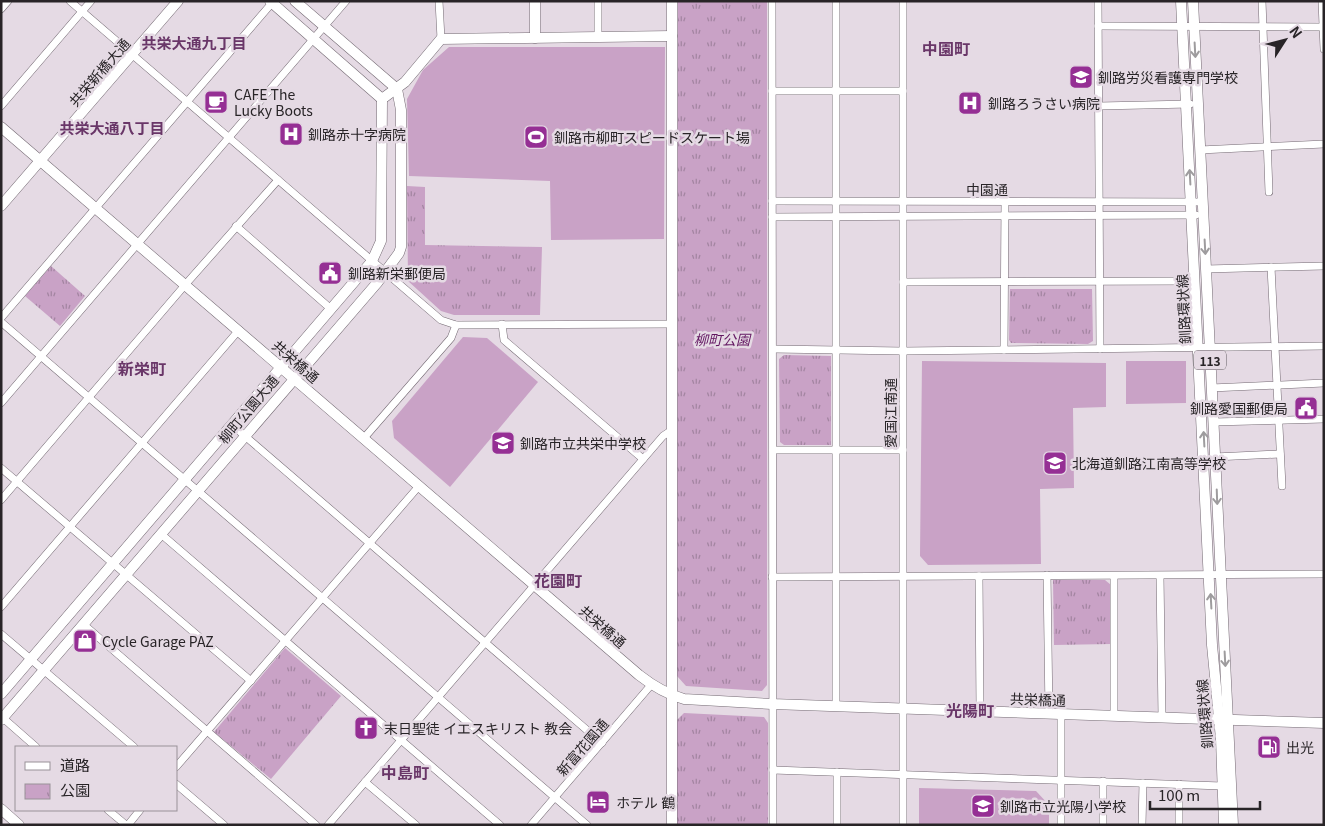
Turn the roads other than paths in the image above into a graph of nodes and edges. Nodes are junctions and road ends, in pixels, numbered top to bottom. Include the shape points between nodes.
1 (8, 1) edge
2 (70, 1) edge
3 (91, 1) edge
4 (178, 1) edge
5 (295, 1) edge
6 (346, 1) edge
7 (439, 1) edge
8 (534, 1) edge
9 (598, 1) edge
10 (672, 1) edge
11 (772, 1) edge
12 (836, 1) edge
13 (903, 1) edge
14 (1098, 1) edge
15 (1181, 1) edge
16 (1193, 1) edge
17 (1262, 1) edge
18 (1322, 1) edge
19 (271, 2) edge
20 (1, 9) edge
21 (82, 12) junction
22 (324, 26) junction
23 (1098, 26) junction
24 (1183, 26) junction
25 (1194, 26) junction
26 (1263, 27) junction
27 (1322, 27) junction
28 (672, 36) junction
29 (535, 38) junction
30 (598, 38) junction
31 (441, 39) junction
32 (314, 40) junction
33 (1324, 49) edge
34 (132, 55) junction
35 (397, 89) junction
36 (772, 91) junction
37 (836, 91) junction
38 (903, 92) junction
39 (382, 99) junction
40 (187, 102) junction
41 (1186, 104) junction
42 (1198, 104) junction
43 (1, 106) edge
44 (1099, 106) junction
45 (1, 127) edge
46 (229, 138) junction
47 (1324, 144) edge
48 (1268, 146) junction
49 (1200, 150) junction
50 (40, 161) junction
51 (278, 180) junction
52 (1269, 192) dead end
53 (772, 202) junction
54 (837, 202) junction
55 (903, 202) junction
56 (1005, 202) junction
57 (1100, 202) junction
58 (1191, 202) junction
59 (1203, 202) junction
60 (1, 206) edge
61 (96, 208) junction
62 (1192, 215) junction
63 (1203, 215) junction
64 (837, 216) junction
65 (903, 216) junction
66 (1006, 216) junction
67 (1099, 216) junction
68 (772, 217) junction
69 (236, 226) junction
70 (137, 245) junction
71 (372, 261) junction
72 (1324, 266) edge
73 (1271, 267) junction
74 (1206, 269) junction
75 (385, 272) junction
76 (1195, 281) junction
77 (903, 282) junction
78 (1100, 282) junction
79 (1004, 283) junction
80 (185, 285) junction
81 (331, 309) junction
82 (1, 318) edge
83 (1, 322) edge
84 (502, 324) junction
85 (672, 324) junction
86 (456, 325) junction
87 (238, 330) junction
88 (1324, 346) edge
89 (1274, 347) junction
90 (1198, 348) junction
91 (1210, 348) junction
92 (773, 349) junction
93 (1100, 349) junction
94 (836, 350) junction
95 (1004, 350) junction
96 (903, 351) junction
97 (41, 357) junction
98 (282, 366) junction
99 (294, 377) junction
100 (1324, 383) edge
101 (1276, 385) junction
102 (1212, 388) junction
103 (90, 397) junction
104 (1, 403) edge
105 (1324, 418) edge
106 (1278, 420) junction
107 (1213, 422) junction
108 (231, 424) junction
109 (672, 430) junction
110 (244, 435) junction
111 (364, 438) junction
112 (142, 442) junction
113 (772, 450) junction
114 (836, 450) junction
115 (903, 450) junction
116 (1280, 454) junction
117 (1216, 457) junction
118 (643, 459) junction
119 (1, 468) edge
120 (185, 479) junction
121 (17, 482) junction
122 (419, 486) junction
123 (1282, 486) dead end
124 (198, 490) junction
125 (1, 500) edge
126 (72, 526) junction
127 (161, 534) junction
128 (370, 543) junction
129 (113, 562) junction
130 (1324, 574) edge
131 (126, 575) junction
132 (1215, 575) junction
133 (837, 576) junction
134 (903, 576) junction
135 (979, 576) junction
136 (1047, 576) junction
137 (1114, 576) junction
138 (1160, 576) junction
139 (772, 577) junction
140 (535, 585) junction
141 (323, 597) junction
142 (1, 607) edge
143 (83, 624) junction
144 (1, 634) edge
145 (286, 640) junction
146 (486, 642) junction
147 (30, 659) junction
148 (44, 670) junction
149 (251, 681) junction
150 (651, 685) junction
151 (1, 694) edge
152 (671, 696) junction
153 (437, 697) junction
154 (772, 704) junction
155 (836, 706) junction
156 (903, 708) junction
157 (980, 710) junction
158 (1049, 713) junction
159 (1061, 714) junction
160 (1114, 716) junction
161 (1162, 718) junction
162 (2, 719) edge
163 (1223, 719) junction
164 (1324, 723) edge
165 (207, 731) junction
166 (401, 740) junction
167 (602, 743) junction
168 (35, 746) edge
169 (133, 746) edge
170 (178, 765) edge
171 (773, 770) junction
172 (836, 772) junction
173 (903, 775) junction
174 (1061, 780) junction
175 (1103, 781) junction
176 (365, 782) junction
177 (1142, 782) junction
178 (1179, 784) junction
179 (178, 786) edge
180 (1222, 786) junction
181 (555, 797) junction
182 (1, 809) edge
183 (109, 811) edge
184 (139, 811) edge
185 (19, 825) edge
186 (127, 825) edge
187 (224, 825) edge
188 (316, 825) edge
189 (328, 825) edge
190 (416, 825) edge
191 (500, 825) edge
192 (531, 825) edge
193 (587, 825) edge
194 (672, 825) edge
195 (773, 825) edge
196 (837, 825) edge
197 (903, 825) edge
198 (1061, 825) edge
199 (1103, 825) edge
200 (1142, 825) edge
201 (1179, 825) edge
202 (1224, 825) edge
203 (1233, 825) edge

1 - 20 street
2 - 21 street
3 - 21 street
4 - 34 street, 共栄新橋大通
5 - 22 street
6 - 22 street
7 - 31 street
8 - 29 street
9 - 30 street
10 - 28 street
11 - 36 street
12 - 37 street
13 - 38 street, 愛国江南通
14 - 23 street
15 - 24 street, 釧路環状線 / 113
16 - 25 street, 釧路環状線 / 113
17 - 26 street
18 - 27 street
19 - 32 street
19 - 40 street
21 - 34 street
21 - 43 street
22 - 32 street
22 - 35 street
23 - 24 street
23 - 44 street
24 - 25 street
24 - 41 street, 釧路環状線 / 113
25 - 26 street
25 -> 42 street, 釧路環状線 / 113
26 - 27 street
26 - 48 street
27 - 33 street
28 - 30 street
28 - 85 street
29 - 30 street
29 - 31 street
31 - 35 street
32 - 39 street
32 - 46 street
34 - 40 street
34 - 50 street, 共栄新橋大通
35 - 39 street
35 - 75 street, 柳町公園大通 via 401,110 401,247
36 - 37 street
36 - 53 street
37 - 38 street
37 - 54 street
38 - 55 street, 愛国江南通
39 - 71 street, 柳町公園大通 via 381,240
40 - 46 street
40 - 61 street
41 - 42 street
41 - 44 street
58 -> 41 street, 釧路環状線 / 113
42 - 49 street, 釧路環状線 / 113
44 - 57 street
45 - 50 street, 共栄橋通
46 - 51 street
46 - 70 street
47 - 48 street
48 - 49 street
48 - 52 street
49 - 59 street, 釧路環状線 / 113
50 - 60 street, 共栄新橋大通
50 - 61 street, 共栄橋通
51 - 69 street
51 - 71 street
53 - 54 street, 中園通
53 - 68 street
54 - 55 street, 中園通
54 - 64 street
55 - 56 street, 中園通
55 - 65 street, 愛国江南通
56 - 57 street, 中園通
56 - 66 street
57 - 58 street, 中園通
57 - 67 street
58 - 59 street, 中園通
58 - 62 street, 釧路環状線 / 113
59 - 63 street, 釧路環状線 / 113
61 - 70 street, 共栄橋通
61 - 82 street
62 - 63 street, 中園通
62 - 67 street, 中園通
62 - 76 street, 釧路環状線 / 113
63 -> 74 street, 釧路環状線 / 113
64 - 65 street, 中園通
64 - 68 street, 中園通
64 - 94 street
65 - 66 street, 中園通
65 - 77 street, 愛国江南通
66 - 67 street, 中園通
66 - 79 street
67 - 78 street
68 - 92 street
69 - 80 street
69 - 81 street
70 - 80 street, 共栄橋通
70 - 97 street
71 - 75 street
71 - 81 street, 柳町公園大通
72 - 73 street
73 - 74 street
73 - 89 street
74 - 91 street, 釧路環状線 / 113
75 - 86 street via 441,320
75 - 99 street, 柳町公園大通
76 - 78 street
76 - 90 street, 釧路環状線 / 113
77 - 79 street
77 - 96 street, 愛国江南通
78 - 79 street
78 - 93 street
79 - 95 street
80 - 87 street, 共栄橋通
80 - 103 street
81 - 98 street, 柳町公園大通
83 - 97 street
84 - 85 street
84 - 86 street
84 - 118 street via 504,340
85 - 109 street
86 - 111 street via 451,338
87 - 98 street, 共栄橋通
87 - 112 street
88 - 89 street
89 - 91 street
89 - 101 street
90 - 91 street
90 - 93 street
132 -> 90 street, 釧路環状線 / 113
91 - 102 street, 釧路環状線 / 113
92 - 94 street
92 - 113 street
93 - 95 street
94 - 96 street
94 - 114 street
95 - 96 street
96 - 115 street, 愛国江南通
97 - 103 street
97 - 104 street
98 - 99 street, 共栄橋通
98 - 108 street, 柳町公園大通
99 - 110 street, 柳町公園大通
99 - 111 street, 共栄橋通
100 - 101 street
101 - 102 street
101 - 106 street
102 - 107 street, 釧路環状線 / 113
103 - 112 street
103 - 121 street
105 - 106 street
106 - 107 street
106 - 116 street
107 - 117 street, 釧路環状線 / 113
108 - 110 street
108 - 120 street, 柳町公園大通
109 - 118 street
109 - 152 street
110 - 124 street, 柳町公園大通
110 - 128 street
111 - 122 street, 共栄橋通
112 - 120 street
112 - 126 street
113 - 114 street
113 - 139 street
114 - 115 street
114 - 133 street
115 - 134 street, 愛国江南通
116 - 117 street
116 - 123 street
117 -> 132 street, 釧路環状線 / 113
118 - 140 street
119 - 121 street
120 - 124 street
120 - 129 street, 柳町公園大通
121 - 125 street
121 - 126 street
122 - 128 street
122 - 140 street, 共栄橋通
124 - 127 street, 柳町公園大通
124 - 141 street
126 - 129 street
126 - 142 street
127 - 131 street, 柳町公園大通
127 - 145 street
128 - 141 street
128 - 146 street
129 - 131 street
129 - 147 street, 柳町公園大通
130 - 132 street
131 - 143 street, 柳町公園大通
131 - 149 street
132 - 138 street
132 - 163 street, 釧路環状線 / 113
133 - 134 street
133 - 139 street
133 - 155 street
134 - 135 street
134 - 156 street, 愛国江南通
135 - 136 street
135 - 157 street
136 - 137 street
136 - 158 street
137 - 138 street
137 - 160 street
138 - 161 street
139 - 154 street
140 - 146 street
140 - 150 street, 共栄橋通
141 - 145 street
141 - 153 street
143 - 148 street, 柳町公園大通
143 - 165 street
144 - 147 street
145 - 149 street
145 - 166 street
146 - 153 street
146 - 167 street
147 - 148 street
147 - 151 street, 柳町公園大通
148 - 162 street, 柳町公園大通
148 - 169 street
149 - 165 street
150 - 152 street, 共栄橋通
150 - 167 street, 新富花園通
152 - 154 street, 共栄橋通
152 - 194 street
153 - 166 street
153 - 181 street
154 - 155 street, 共栄橋通
154 - 171 street
155 - 156 street, 共栄橋通
156 - 157 street, 共栄橋通
156 - 173 street, 愛国江南通
157 - 158 street, 共栄橋通
158 - 159 street, 共栄橋通
159 - 160 street, 共栄橋通
159 - 174 street
160 - 161 street, 共栄橋通
161 - 163 street, 共栄橋通
162 - 168 street
163 - 164 street, 共栄橋通
163 - 180 street, 釧路環状線 / 113
163 - 203 street, 釧路環状線 / 113
165 - 170 street
165 - 188 street
166 - 176 street
166 - 191 street
167 - 181 street, 新富花園通
171 - 172 street
171 - 195 street
172 - 173 street
172 - 196 street
173 - 174 street
173 - 197 street, 愛国江南通
174 - 175 street
174 - 198 street
175 - 177 street
175 - 199 street
176 - 189 street
176 - 190 street
177 - 178 street
177 - 200 street
178 - 180 street
178 - 201 street
179 - 187 street
180 - 202 street, 釧路環状線 / 113
181 - 192 street, 新富花園通
181 - 193 street
182 - 185 street
183 - 186 street
184 - 186 street

